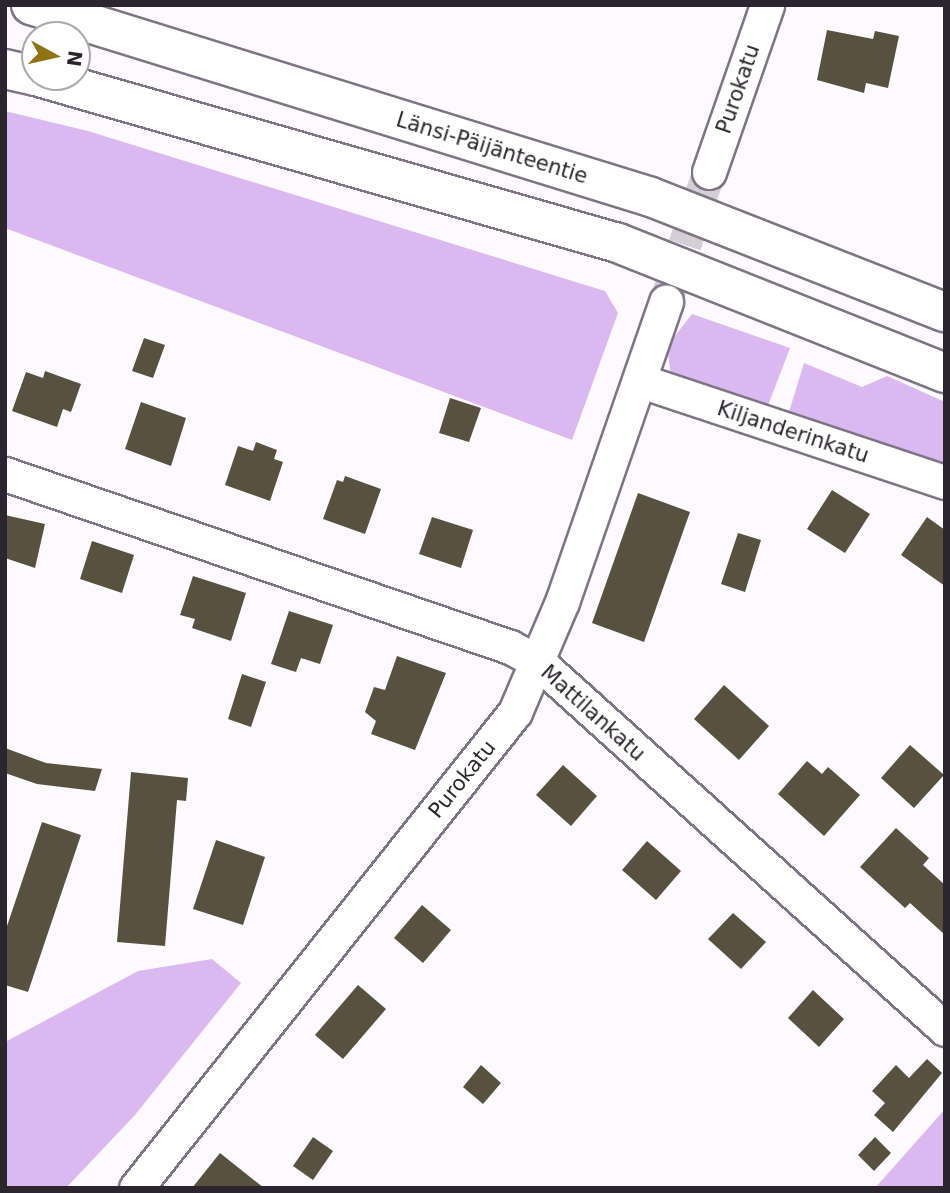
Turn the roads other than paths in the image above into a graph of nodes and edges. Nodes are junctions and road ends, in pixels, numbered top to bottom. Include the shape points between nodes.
1 (31, 5) edge
2 (767, 5) edge
3 (86, 91) edge
4 (709, 173) tunnel mouth
5 (666, 301) tunnel mouth
6 (945, 312) edge
7 (945, 373) edge
8 (641, 381) junction
9 (5, 474) edge
10 (945, 482) edge
11 (538, 662) junction
12 (945, 1029) edge
13 (136, 1188) edge

1 - 6 main road, Länsi-Päijänteentie via 651,197
2 - 4 street, Purokatu
3 - 7 main road via 618,243
5 - 8 street, Purokatu
8 - 10 street, Kiljanderinkatu
8 - 11 street, Purokatu
9 - 11 street, Mattilankatu via 510,648
11 - 12 street, Mattilankatu
11 - 13 street, Purokatu via 515,712

